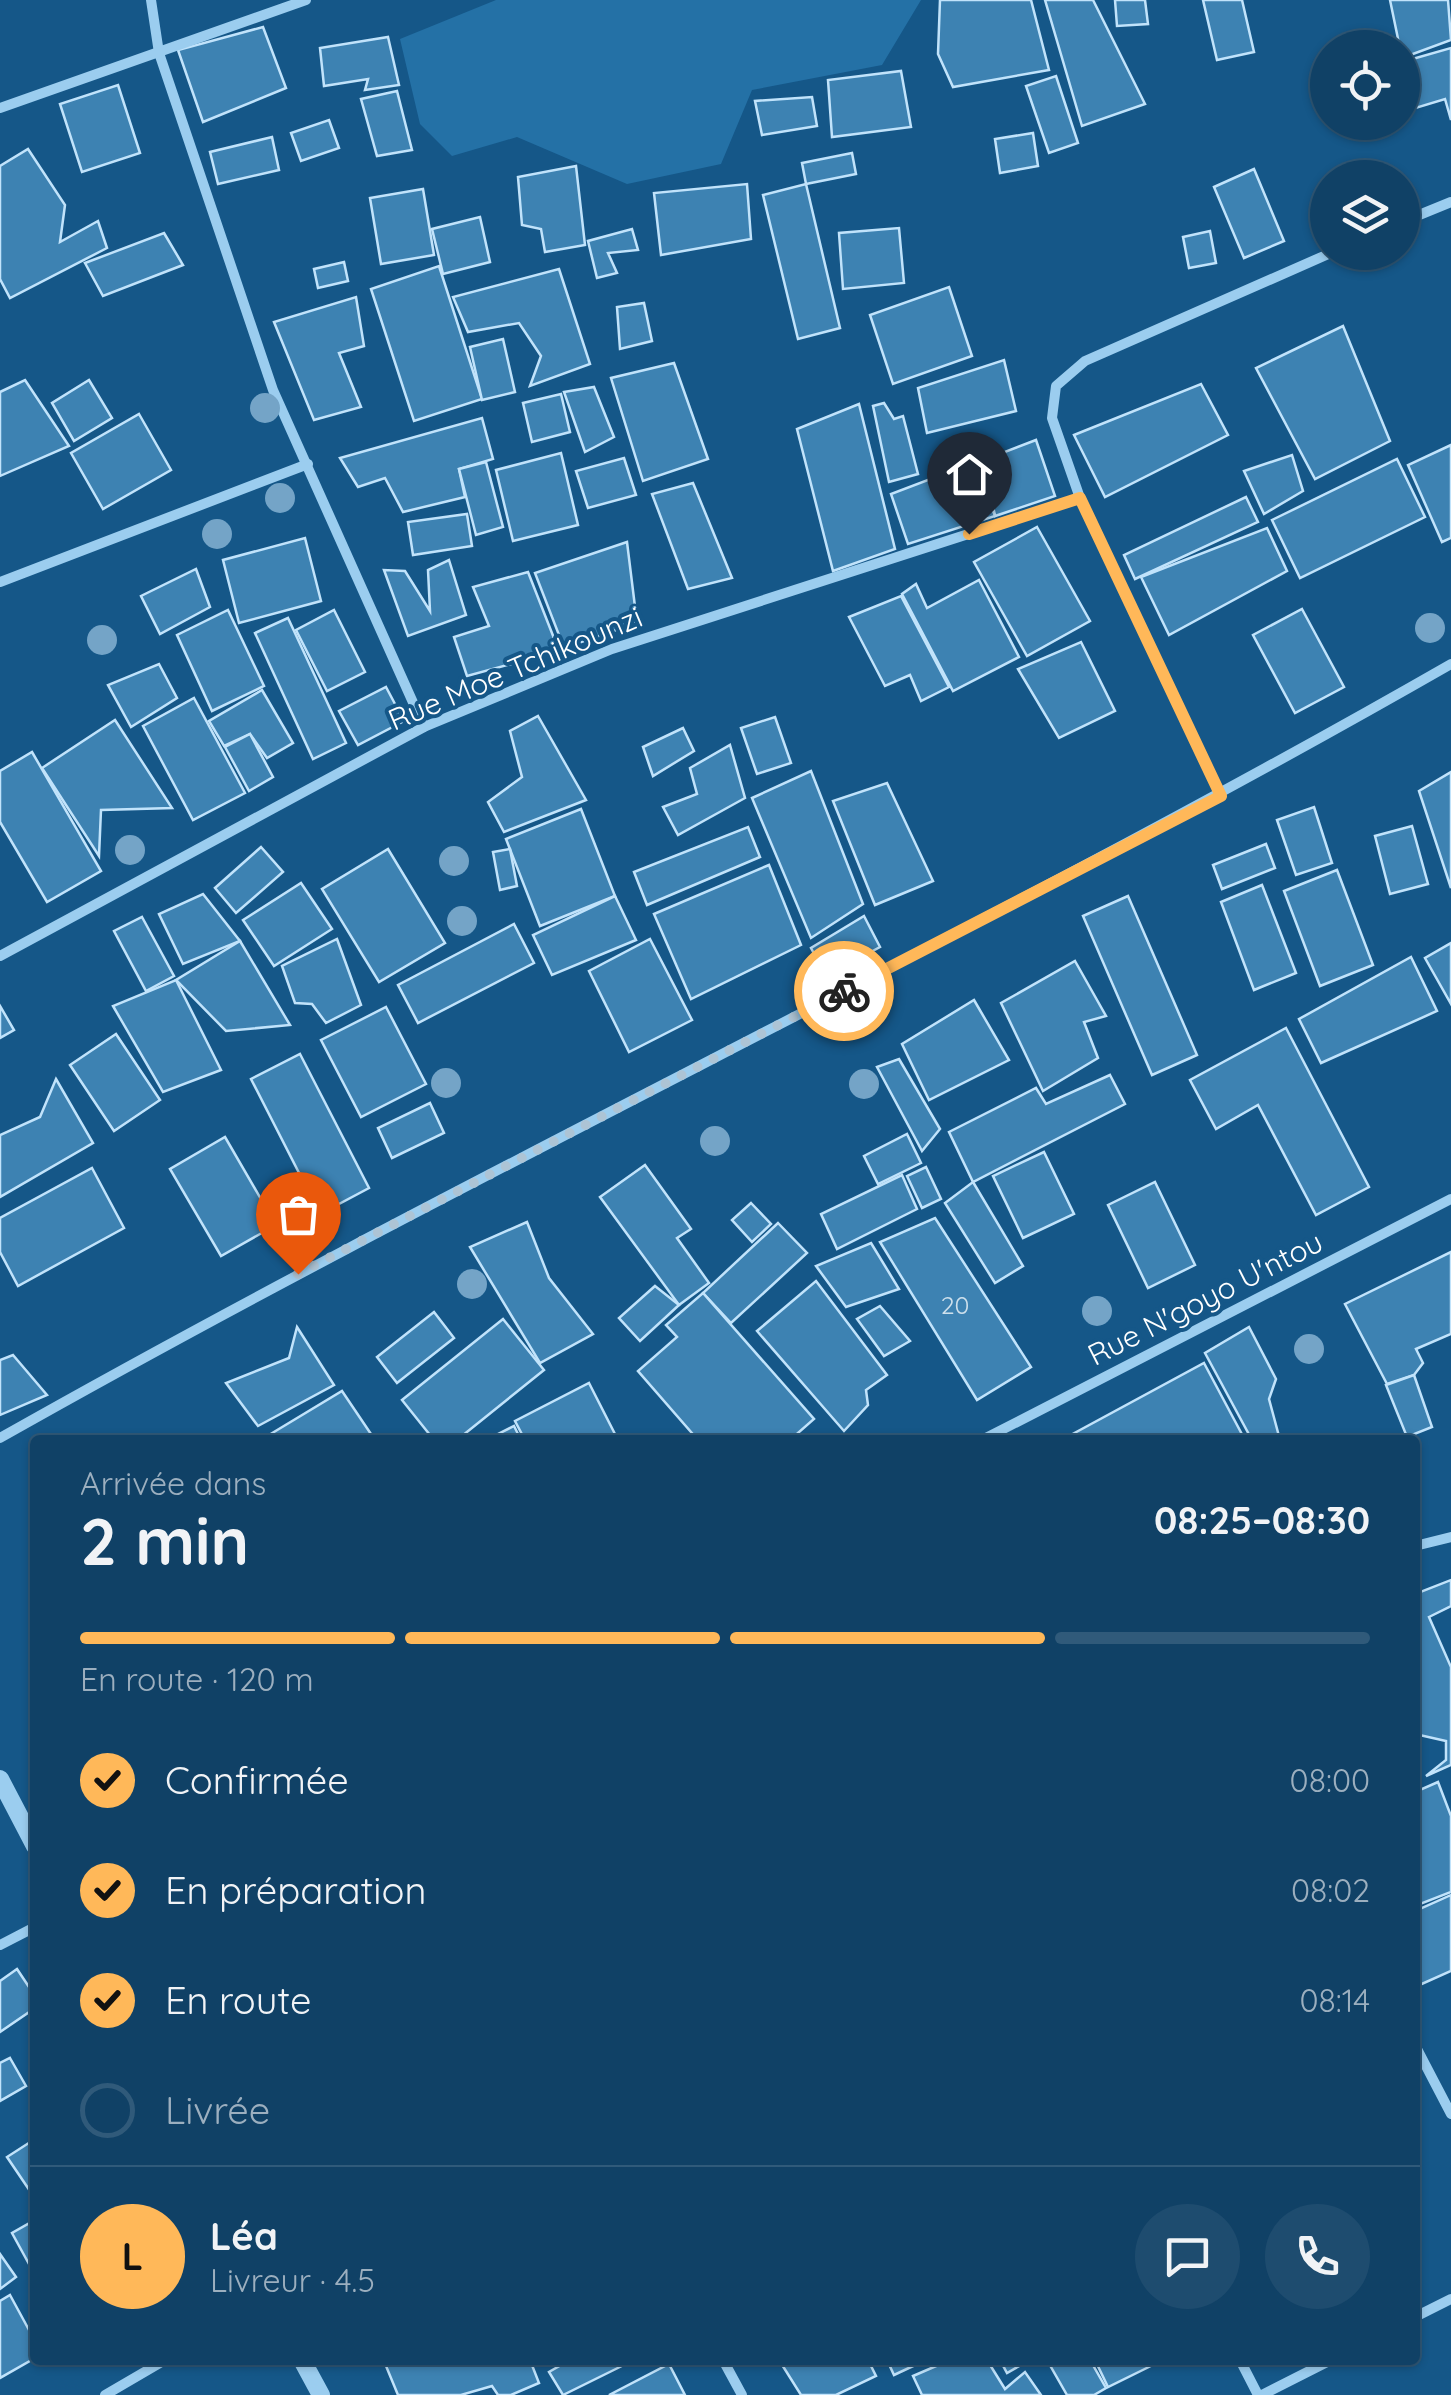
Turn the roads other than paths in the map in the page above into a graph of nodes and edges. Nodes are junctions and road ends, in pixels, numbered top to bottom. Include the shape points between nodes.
1 (151, 0) edge
2 (306, 0) edge
3 (159, 53) junction
4 (0, 108) edge
5 (1451, 202) edge
6 (1420, 215) edge
7 (1310, 262) edge
8 (308, 464) junction
9 (1080, 498) junction
10 (0, 582) edge
11 (1451, 664) edge
12 (424, 728) junction
13 (1221, 796) junction
14 (0, 956) edge
15 (1451, 1199) edge
16 (992, 1435) edge
17 (0, 1438) edge
18 (1451, 1537) edge
19 (1420, 1545) edge
20 (0, 1779) edge
21 (30, 1836) edge
22 (30, 1930) edge
23 (0, 1946) edge
24 (1420, 2055) edge
25 (1451, 2114) edge
26 (1451, 2299) edge
27 (1420, 2314) edge
28 (156, 2365) edge
29 (305, 2365) edge
30 (726, 2365) edge
31 (1243, 2365) edge
32 (1321, 2365) edge
33 (105, 2395) edge
34 (321, 2395) edge
35 (742, 2395) edge
36 (1260, 2395) edge

1 - 3 street
2 - 3 street
3 - 4 street
3 - 8 street via 273,390
5 - 6 street
7 - 9 street via 1086,361 1056,386 1052,418
8 - 10 street
8 - 12 street
9 - 12 street, Rue Moe Tchikounzi via 612,649
9 - 13 street
11 - 13 street
12 - 14 street, Rue Moe Tchikounzi
13 - 17 street via 415,1212
15 - 16 street, Rue N'goyo U'ntou
18 - 19 street
20 - 21 street
22 - 23 street
24 - 25 street
26 - 27 street
28 - 33 street
29 - 34 street
30 - 35 street
31 - 36 street
32 - 36 street

